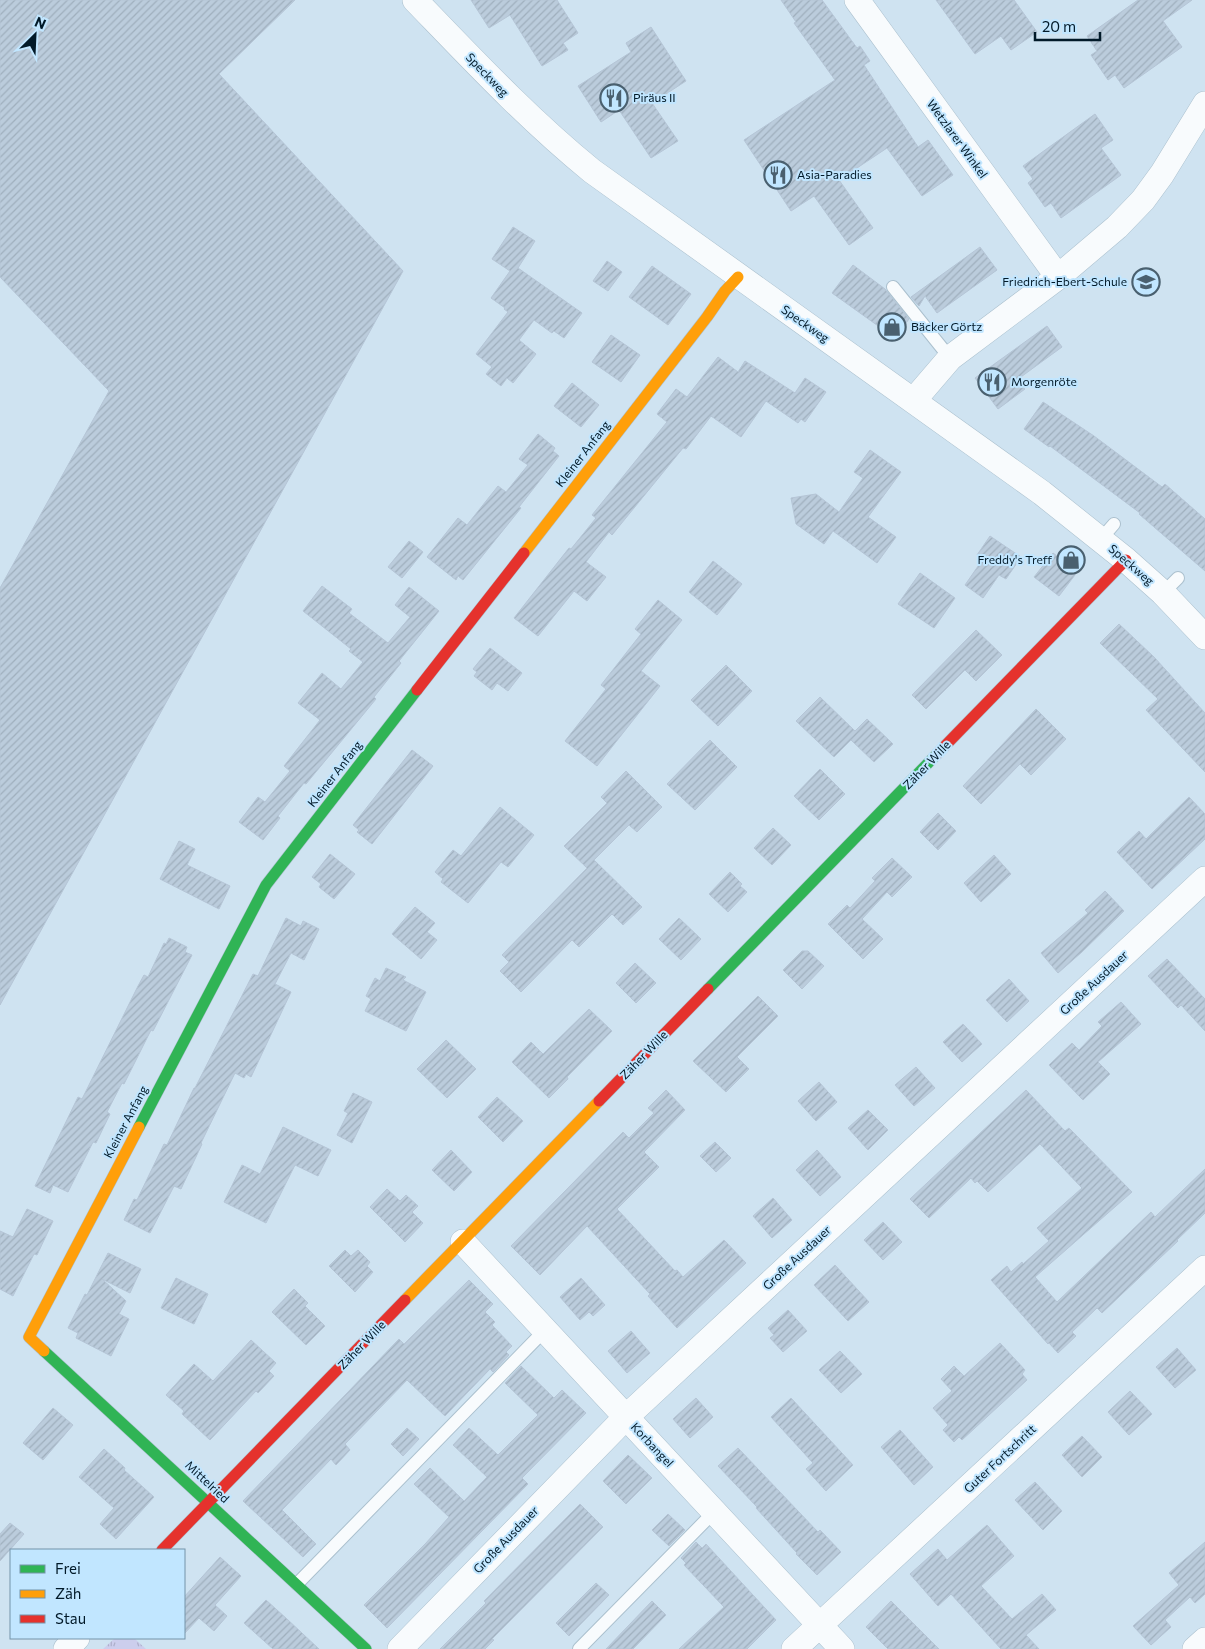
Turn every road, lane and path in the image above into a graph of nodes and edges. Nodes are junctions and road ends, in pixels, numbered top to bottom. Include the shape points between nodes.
1 (417, 1) edge
2 (866, 3) edge
3 (1205, 104) edge
4 (738, 277) junction
5 (1058, 277) junction
6 (893, 287) dead end
7 (950, 358) junction
8 (914, 400) junction
9 (1126, 560) junction
10 (1205, 637) edge
11 (1205, 879) edge
12 (463, 1242) junction
13 (1205, 1268) edge
14 (545, 1330) junction
15 (29, 1337) joint
16 (626, 1417) junction
17 (209, 1502) junction
18 (714, 1512) junction
19 (163, 1549) edge
20 (297, 1584) junction
21 (820, 1625) junction
22 (76, 1639) edge
23 (1205, 1640) edge
24 (66, 1649) edge
25 (366, 1649) edge
26 (400, 1649) edge
27 (579, 1649) edge
28 (794, 1649) edge
29 (842, 1649) edge
30 (1195, 1649) edge

1 - 4 street, Speckweg via 558,144
2 - 5 street, Wetzlarer Winkel
3 - 5 street via 1143,200 1117,227
4 - 8 street, Speckweg
4 - 15 street, Kleiner Anfang via 266,885
5 - 7 street
6 - 7 lane
7 - 8 street
8 - 9 street, Speckweg via 1042,493 1107,532
9 - 10 street, Speckweg via 1170,585
9 - 12 street, Zäher Wille
11 - 16 street, Große Ausdauer
12 - 14 street, Korbangel
12 - 17 street, Zäher Wille
13 - 21 street, Guter Fortschritt
14 - 16 street, Korbangel
14 - 20 lane
15 - 17 street, Mittelried
16 - 18 street, Korbangel
16 - 26 street, Große Ausdauer
17 - 19 street, Zäher Wille
17 - 20 street, Mittelried
18 - 21 street, Korbangel
18 - 27 lane
20 - 25 street, Mittelried
21 - 28 street, Guter Fortschritt
21 - 29 street, Korbangel
22 - 24 street
23 - 30 street

